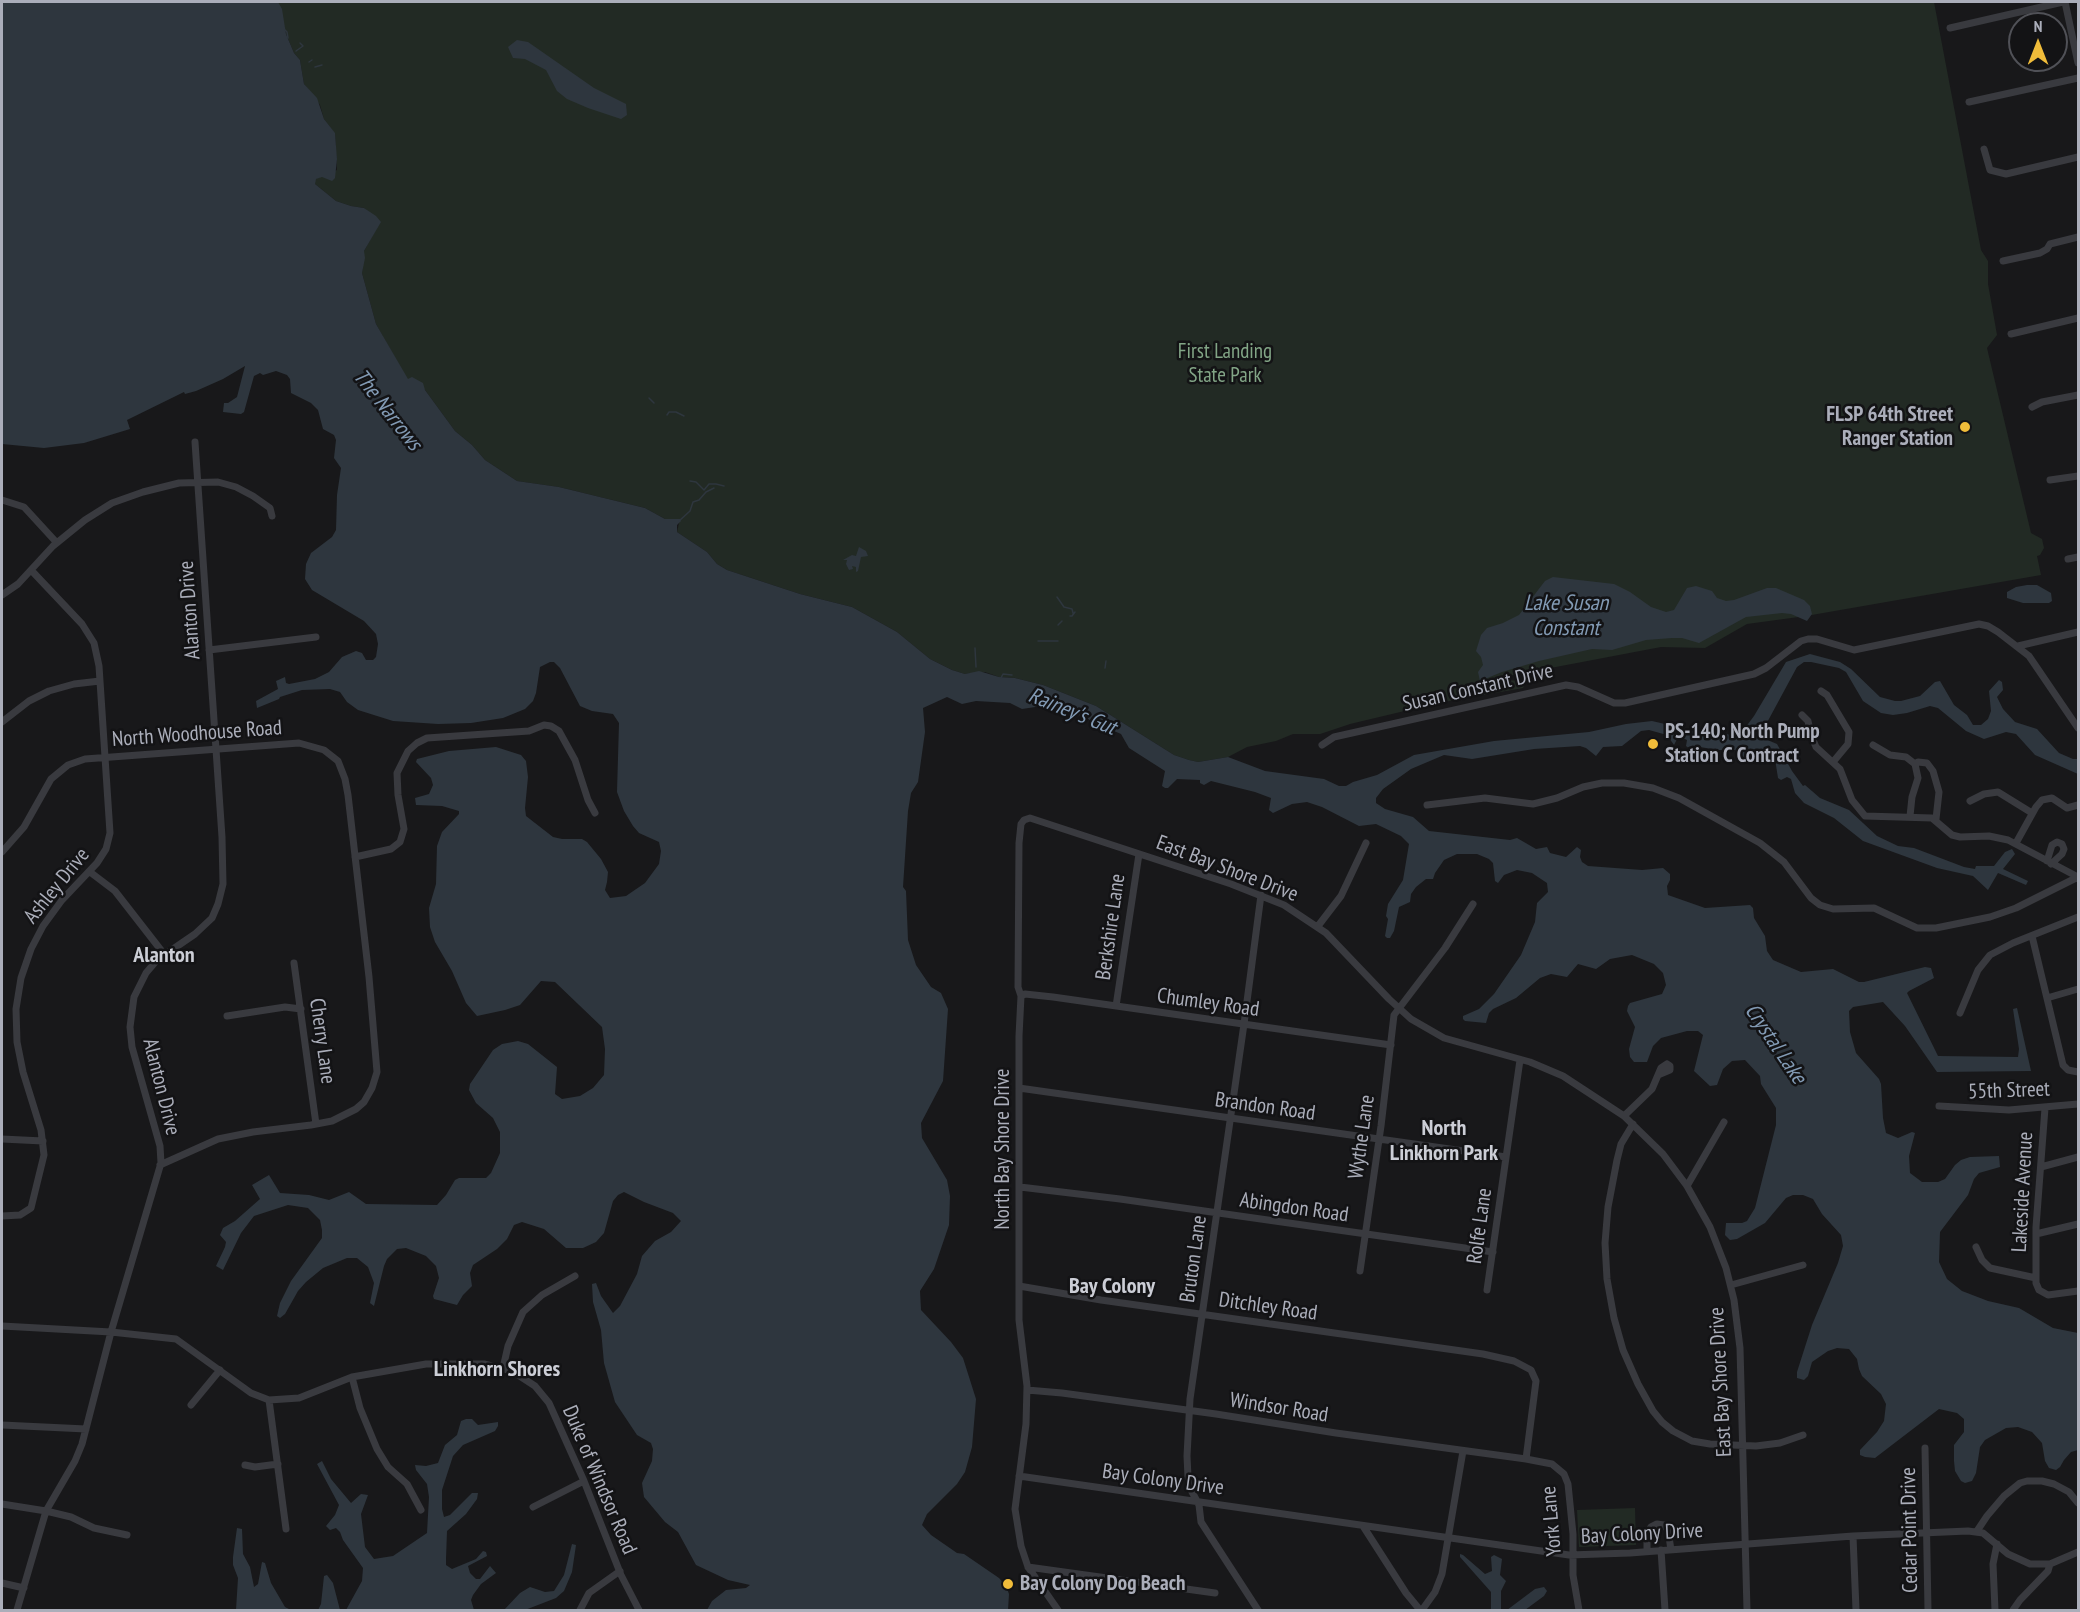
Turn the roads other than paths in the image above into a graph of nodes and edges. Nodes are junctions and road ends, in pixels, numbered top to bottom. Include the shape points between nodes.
1 (2064, 2) edge
2 (1950, 28) dead end
3 (2079, 63) edge
4 (2079, 78) edge
5 (1969, 102) dead end
6 (1984, 149) dead end
7 (2079, 157) edge
8 (2079, 237) edge
9 (2003, 261) dead end
10 (2079, 318) edge
11 (2011, 334) dead end
12 (2079, 395) edge
13 (2032, 407) dead end
14 (195, 442) dead end
15 (2079, 476) edge
16 (2050, 480) dead end
17 (198, 481) junction
18 (2, 500) edge
19 (272, 516) dead end
20 (57, 543) junction
21 (2079, 557) edge
22 (2068, 559) dead end
23 (31, 570) junction
24 (2, 595) edge
25 (2079, 632) edge
26 (316, 637) dead end
27 (2018, 646) junction
28 (209, 650) junction
29 (100, 681) junction
30 (1821, 691) dead end
31 (1802, 715) dead end
32 (2, 722) edge
33 (2079, 728) edge
34 (1322, 745) dead end
35 (1873, 745) dead end
36 (215, 749) junction
37 (105, 756) junction
38 (1833, 762) junction
39 (1915, 764) junction
40 (1970, 801) dead end
41 (1427, 805) dead end
42 (2079, 805) edge
43 (595, 813) dead end
44 (2032, 813) junction
45 (1910, 816) junction
46 (1936, 819) junction
47 (1022, 822) joint
48 (1366, 843) dead end
49 (2016, 843) junction
50 (2, 852) edge
51 (1139, 854) junction
52 (355, 857) junction
53 (2062, 869) junction
54 (90, 872) junction
55 (2077, 878) edge
56 (2061, 885) junction
57 (1261, 895) junction
58 (1473, 904) dead end
59 (2079, 917) edge
60 (1318, 926) junction
61 (2032, 936) junction
62 (164, 954) junction
63 (294, 963) dead end
64 (2079, 990) edge
65 (1021, 996) junction
66 (2047, 998) junction
67 (1116, 1006) junction
68 (1398, 1008) junction
69 (301, 1009) junction
70 (1960, 1013) dead end
71 (227, 1016) dead end
72 (1244, 1024) junction
73 (1391, 1045) junction
74 (1520, 1060) junction
75 (2079, 1072) edge
76 (1658, 1075) dead end
77 (1019, 1088) junction
78 (2079, 1104) edge
79 (1940, 1106) dead end
80 (2045, 1108) junction
81 (1624, 1116) junction
82 (1230, 1119) junction
83 (1724, 1122) dead end
84 (316, 1124) junction
85 (1633, 1124) junction
86 (2, 1139) edge
87 (1379, 1140) junction
88 (43, 1141) junction
89 (1506, 1157) junction
90 (2079, 1157) edge
91 (160, 1165) junction
92 (2041, 1167) junction
93 (1688, 1186) junction
94 (1020, 1187) junction
95 (1217, 1214) junction
96 (2, 1216) edge
97 (2079, 1224) edge
98 (1365, 1234) junction
99 (2036, 1234) junction
100 (1976, 1247) dead end
101 (1493, 1252) junction
102 (1803, 1265) dead end
103 (1360, 1271) dead end
104 (575, 1276) dead end
105 (2036, 1278) junction
106 (1731, 1285) junction
107 (1019, 1286) junction
108 (1487, 1290) dead end
109 (2079, 1291) edge
110 (1203, 1315) junction
111 (2, 1326) edge
112 (111, 1332) junction
113 (1478, 1354) joint
114 (503, 1368) junction
115 (220, 1370) junction
116 (352, 1377) junction
117 (1027, 1390) junction
118 (269, 1400) junction
119 (191, 1405) dead end
120 (1189, 1411) junction
121 (2, 1425) edge
122 (86, 1429) junction
123 (1803, 1436) dead end
124 (1742, 1446) junction
125 (1925, 1448) dead end
126 (1463, 1451) junction
127 (1526, 1459) junction
128 (278, 1464) junction
129 (245, 1465) dead end
130 (1019, 1476) junction
131 (584, 1481) junction
132 (1197, 1502) junction
133 (2079, 1503) edge
134 (2, 1504) edge
135 (533, 1508) dead end
136 (421, 1510) dead end
137 (46, 1511) junction
138 (1364, 1526) junction
139 (286, 1529) dead end
140 (1926, 1532) junction
141 (1977, 1532) junction
142 (127, 1535) dead end
143 (1853, 1536) junction
144 (1448, 1538) junction
145 (1744, 1544) junction
146 (1996, 1544) junction
147 (1661, 1550) junction
148 (1671, 1550) junction
149 (1647, 1551) junction
150 (2079, 1552) edge
151 (1572, 1555) junction
152 (2050, 1564) junction
153 (1028, 1567) junction
154 (620, 1571) junction
155 (2, 1583) edge
156 (24, 1588) junction
157 (1215, 1593) dead end
158 (16, 1611) edge
159 (580, 1611) edge
160 (639, 1611) edge
161 (1058, 1611) edge
162 (1258, 1611) edge
163 (1421, 1611) edge
164 (1579, 1611) edge
165 (1665, 1611) edge
166 (1747, 1611) edge
167 (1856, 1611) edge
168 (1928, 1611) edge
169 (1995, 1611) edge
170 (2013, 1611) edge

1 - 2 street
1 - 3 street
4 - 5 street
6 - 7 street via 1990,170 2006,174
8 - 9 street via 2050,243 2040,253
10 - 11 street
12 - 13 street
14 - 17 street, Alanton Drive
15 - 16 street
17 - 19 street via 221,482 246,491 270,508
17 - 20 street via 123,498 85,520
17 - 28 street, Alanton Drive
18 - 20 street via 24,507
20 - 23 street
21 - 22 street
23 - 24 street
23 - 29 street, Ashley Drive via 89,633 97,654
25 - 27 street
26 - 28 street
27 - 33 street, Susan Constant Drive via 2035,662
27 - 34 street, Susan Constant Drive via 1979,624 1854,650 1808,639 1754,674 1625,703 1614,703 1566,685 1334,737
28 - 36 street, Alanton Drive
29 - 32 street via 49,690 23,704
29 - 37 street, Ashley Drive
30 - 38 street via 1849,732 1848,744
31 - 38 street via 1808,721 1816,747
35 - 39 street
36 - 37 street, North Woodhouse Road
36 - 52 street, North Woodhouse Road via 299,743 331,754 345,779
36 - 62 street, Alanton Drive via 224,874 221,894 208,923
37 - 50 street, North Woodhouse Road via 78,761 56,774 24,827
37 - 54 street, Ashley Drive via 109,842
38 - 45 street via 1840,768 1862,814
39 - 45 street via 1918,778
39 - 46 street via 1927,763 1933,771 1939,792
40 - 44 street via 1998,792
41 - 56 street via 1485,798 1533,804 1602,783 1653,788 1760,843 1784,862 1820,905 1833,909 1874,909 1917,928 1990,917
42 - 44 street via 2064,808 2052,798 2045,798
43 - 52 street via 575,760 559,731 551,726 427,738 408,751 397,773 404,829 400,842 391,849
44 - 49 street
45 - 46 street
46 - 49 street via 1956,837 1989,836
47 - 51 street, East Bay Shore Drive via 1034,818
47 - 65 street, North Bay Shore Drive via 1018,987
48 - 60 street via 1341,896
49 - 53 street
51 - 57 street, East Bay Shore Drive
51 - 67 street, Berkshire Lane
52 - 84 street, North Woodhouse Road via 377,1075 369,1096 356,1109
53 - 55 street
53 - 56 street via 2065,877
54 - 62 street via 116,891
54 - 88 street, Ashley Drive via 43,926 26,960 17,998 19,1056
55 - 56 street
57 - 60 street, East Bay Shore Drive
57 - 72 street, Bruton Lane
58 - 68 street via 1445,948
59 - 61 street
60 - 68 street, East Bay Shore Drive
61 - 66 street
61 - 70 street via 1986,958
62 - 91 street, Alanton Drive via 138,988 130,1027 160,1146
63 - 69 street, Cherry Lane
64 - 66 street
65 - 67 street, Chumley Road via 1025,993
65 - 77 street, North Bay Shore Drive
66 - 75 street via 2063,1065
67 - 72 street, Chumley Road
68 - 73 street, Wythe Lane
68 - 74 street, East Bay Shore Drive via 1444,1038
69 - 71 street via 285,1007
69 - 84 street, Cherry Lane
72 - 73 street, Chumley Road
72 - 82 street, Bruton Lane
73 - 87 street, Wythe Lane
74 - 81 street, East Bay Shore Drive via 1571,1080
74 - 89 street, Rolfe Lane
76 - 81 street via 1652,1089
77 - 82 street, Brandon Road
77 - 94 street, North Bay Shore Drive
78 - 80 street, 55th Street
79 - 80 street, 55th Street
80 - 92 street, Lakeside Avenue
81 - 85 street, East Bay Shore Drive
82 - 87 street, Brandon Road
82 - 95 street, Bruton Lane
83 - 93 street
84 - 91 street via 218,1139
85 - 93 street, East Bay Shore Drive
85 - 124 street via 1618,1154 1606,1227 1607,1279 1618,1334 1638,1384 1667,1427 1701,1443
86 - 88 street
87 - 89 street, Brandon Road
87 - 98 street, Wythe Lane
88 - 96 street, Ashley Drive via 43,1164 31,1208 20,1215
89 - 101 street, Rolfe Lane
90 - 92 street
91 - 112 street, Alanton Drive
92 - 99 street, Lakeside Avenue
93 - 106 street, East Bay Shore Drive via 1710,1227
94 - 95 street, Abingdon Road
94 - 107 street, North Bay Shore Drive
95 - 98 street, Abingdon Road
95 - 110 street, Bruton Lane
97 - 99 street
98 - 101 street, Abingdon Road
98 - 103 street, Wythe Lane
99 - 105 street, Lakeside Avenue
100 - 105 street via 1990,1268
101 - 108 street, Rolfe Lane
102 - 106 street
104 - 114 street via 542,1295 523,1312
105 - 109 street via 2039,1290 2048,1295
106 - 124 street, East Bay Shore Drive via 1740,1348
107 - 110 street, Ditchley Road
107 - 117 street, North Bay Shore Drive
110 - 113 street, Ditchley Road
110 - 120 street, Bruton Lane
111 - 112 street
112 - 115 street via 176,1339
112 - 122 street, Alanton Drive
113 - 127 street, York Lane via 1520,1363 1535,1376
114 - 116 street, Duke of Windsor Road via 436,1363
114 - 131 street, Duke of Windsor Road via 529,1380 545,1397
115 - 118 street via 251,1393
115 - 119 street
116 - 118 street, Duke of Windsor Road via 299,1398
116 - 136 street via 377,1449 388,1467 407,1484
117 - 120 street, Windsor Road
117 - 130 street, North Bay Shore Drive
118 - 128 street
120 - 126 street, Windsor Road
120 - 132 street, Bruton Lane via 1187,1466
121 - 122 street
122 - 137 street, Alanton Drive via 75,1461
123 - 124 street via 1780,1443
124 - 145 street, East Bay Shore Drive
125 - 140 street, Cedar Point Drive
126 - 127 street, Windsor Road
126 - 144 street
127 - 151 street, York Lane via 1552,1464 1567,1479
128 - 129 street
128 - 139 street
130 - 132 street, Bay Colony Drive
130 - 153 street, North Bay Shore Drive via 1016,1519
131 - 135 street
131 - 154 street, Duke of Windsor Road
132 - 138 street, Bay Colony Drive
132 - 162 street, Bruton Lane via 1201,1522
133 - 141 street via 2054,1484 2027,1481 2004,1496
134 - 137 street
137 - 142 street
137 - 156 street, Alanton Drive
138 - 144 street, Bay Colony Drive
138 - 163 street
140 - 141 street, Bay Colony Drive
140 - 143 street, Bay Colony Drive
140 - 168 street, Cedar Point Drive
141 - 146 street via 1989,1536
143 - 145 street, Bay Colony Drive
143 - 167 street
144 - 151 street, Bay Colony Drive
144 - 163 street via 1439,1582
145 - 148 street, Bay Colony Drive
145 - 166 street, East Bay Shore Drive
146 - 152 street via 2021,1561
146 - 169 street
147 - 148 street, Bay Colony Drive
147 - 149 street, Bay Colony Drive
147 - 165 street
148 - 149 street via 1668,1530 1657,1524 1647,1533
149 - 151 street, Bay Colony Drive
150 - 152 street
151 - 164 street, York Lane
152 - 170 street
153 - 157 street
153 - 161 street, North Bay Shore Drive
154 - 159 street via 589,1593
154 - 160 street, Duke of Windsor Road
155 - 156 street
156 - 158 street, Alanton Drive

